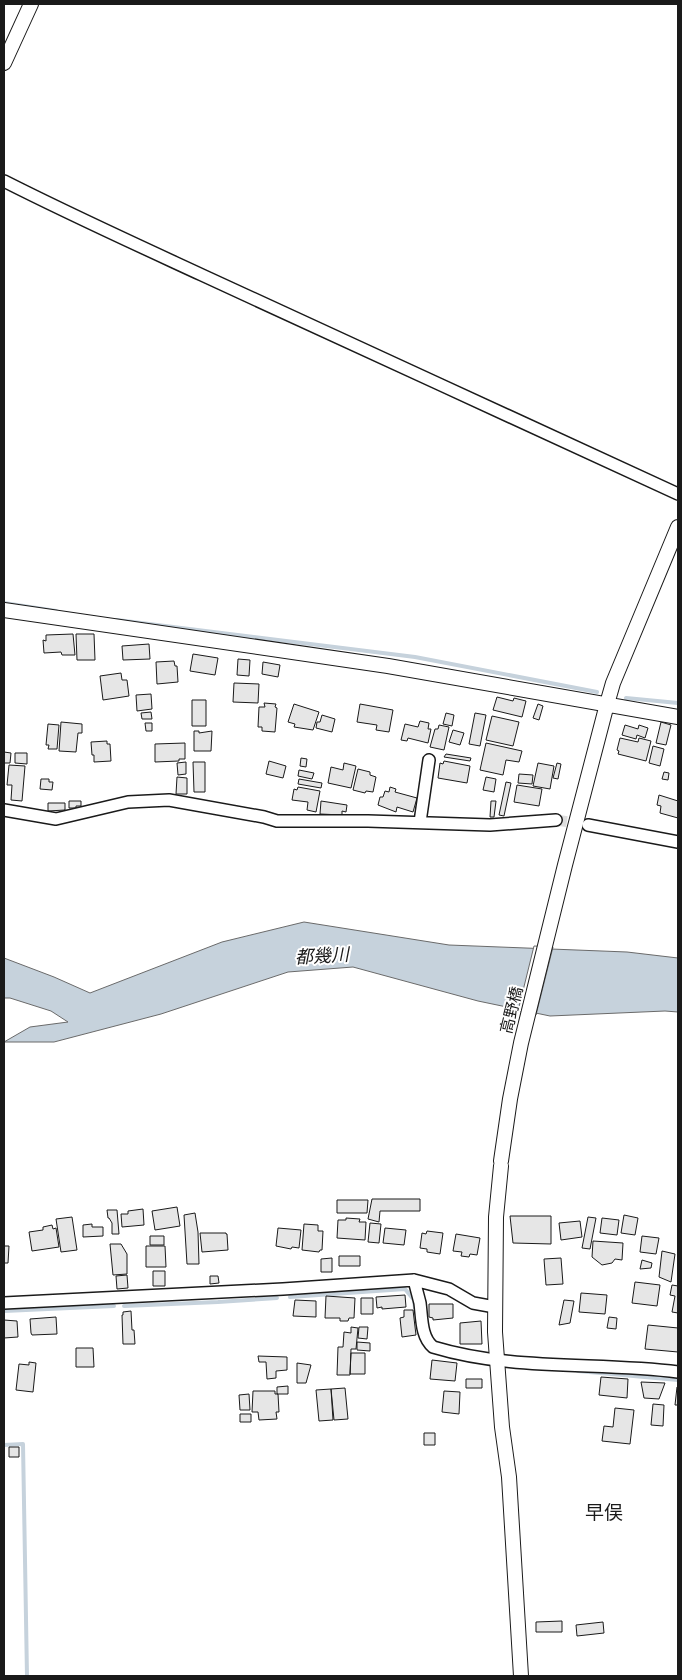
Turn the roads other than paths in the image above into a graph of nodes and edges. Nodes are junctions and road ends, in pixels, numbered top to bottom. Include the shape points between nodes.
1 (31, 4) edge
2 (4, 63) edge
3 (4, 181) edge
4 (678, 494) edge
5 (678, 527) edge
6 (4, 610) edge
7 (607, 704) junction
8 (678, 717) edge
9 (429, 760) dead end
10 (4, 810) edge
11 (556, 820) tunnel mouth
12 (420, 822) junction
13 (588, 825) tunnel mouth
14 (678, 842) edge
15 (414, 1280) junction
16 (4, 1303) edge
17 (495, 1307) junction
18 (497, 1360) junction
19 (678, 1372) edge
20 (521, 1676) edge

1 - 2 street
3 - 4 street via 56,208
5 - 7 street, 高野橋
6 - 7 street via 388,666
7 - 8 street
7 - 17 street, 高野橋 via 521,1043 510,1099 496,1217
9 - 12 street
10 - 12 street via 56,819 128,802 169,800 277,821
11 - 12 street via 490,825
13 - 14 street
15 - 16 street
15 - 17 street via 449,1290 473,1303
15 - 18 street via 428,1343 446,1351
17 - 18 street, 高野橋
18 - 19 street
18 - 20 street, 高野橋 via 509,1477

